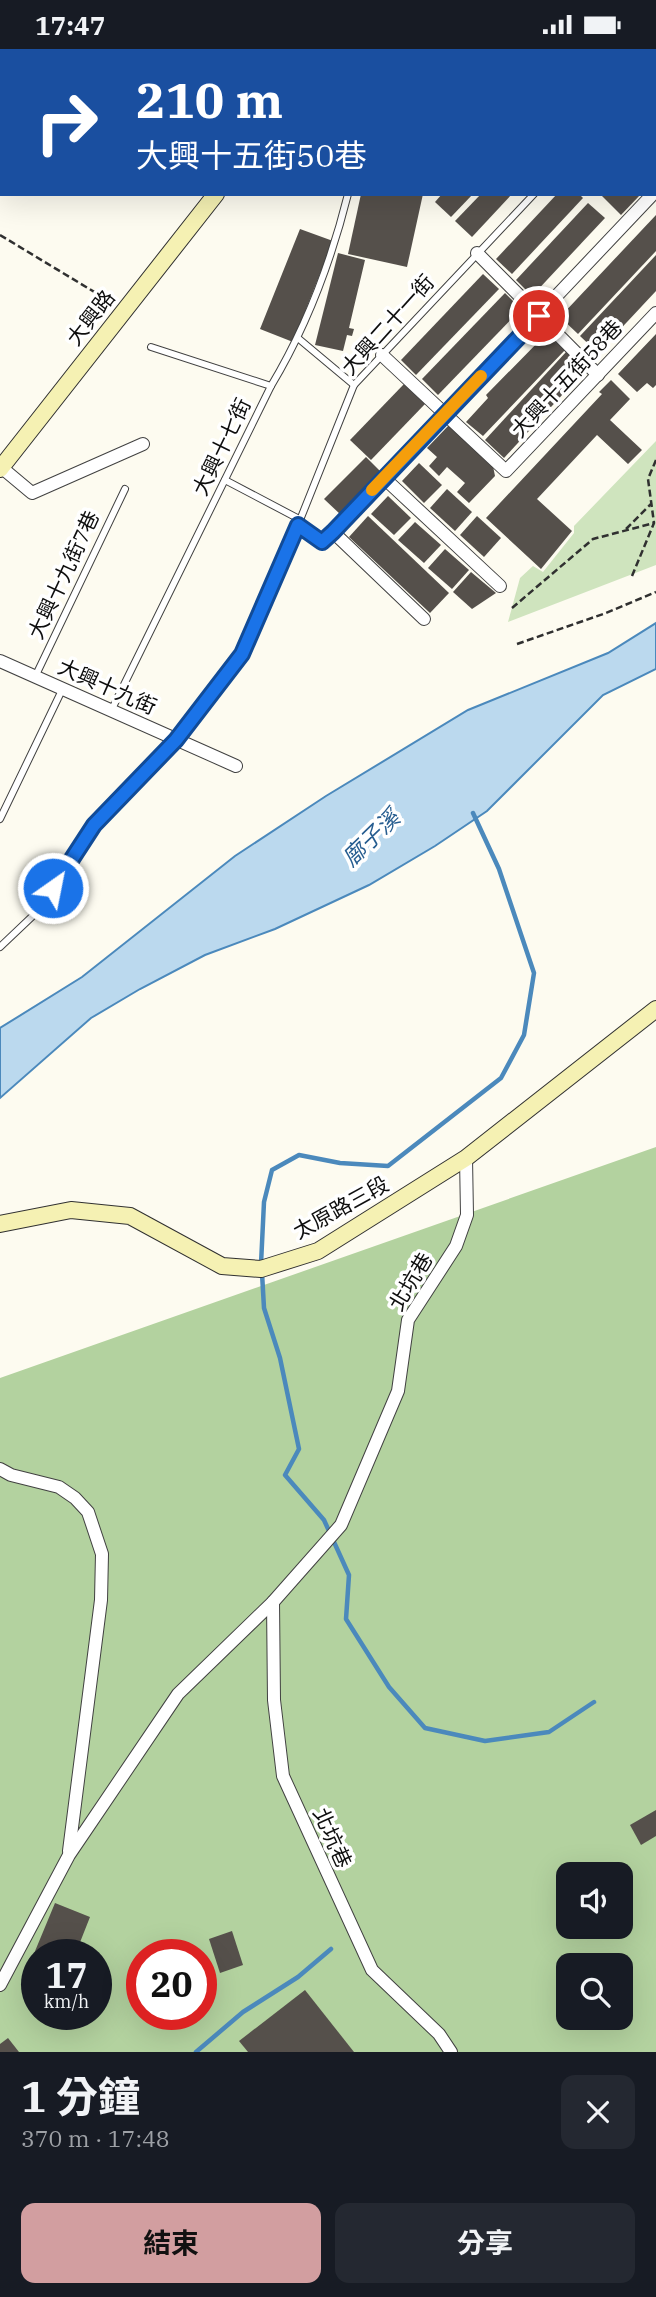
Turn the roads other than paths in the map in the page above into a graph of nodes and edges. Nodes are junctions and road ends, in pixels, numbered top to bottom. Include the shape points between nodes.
1 (348, 196) edge
2 (532, 196) edge
3 (652, 196) edge
4 (210, 197) edge
5 (477, 253) junction
6 (656, 313) edge
7 (539, 316) junction
8 (299, 339) junction
9 (151, 347) dead end
10 (382, 355) junction
11 (598, 375) junction
12 (354, 384) junction
13 (271, 386) junction
14 (444, 414) junction
15 (143, 444) dead end
16 (1, 468) edge
17 (383, 477) junction
18 (225, 480) junction
19 (125, 489) dead end
20 (299, 523) junction
21 (333, 532) junction
22 (500, 586) dead end
23 (424, 619) dead end
24 (0, 661) edge
25 (35, 677) junction
26 (63, 688) junction
27 (112, 709) junction
28 (176, 740) junction
29 (236, 766) dead end
30 (0, 819) edge
31 (0, 947) edge
32 (656, 1009) edge
33 (466, 1158) junction
34 (0, 1224) edge
35 (0, 1469) edge
36 (273, 1602) junction
37 (69, 1855) junction
38 (0, 1985) edge
39 (451, 2052) edge

1 - 8 lane, 大興十七街
2 - 5 lane, 大興二十一街
3 - 7 street
4 - 16 main road, 大興路
5 - 7 street
5 - 10 lane, 大興二十一街
6 - 11 street, 大興十五街58巷
7 - 11 street
7 - 14 street
8 - 12 lane
8 - 13 lane, 大興十七街
9 - 13 lane
10 - 12 lane, 大興二十一街
10 - 14 street
11 - 14 street, 大興十五街58巷 via 506,471
12 - 20 lane, 大興二十一街
13 - 18 lane, 大興十七街
14 - 17 street
15 - 16 street via 32,493
17 - 21 street
17 - 22 street
18 - 20 lane
18 - 27 lane, 大興十七街
19 - 25 lane, 大興十九街7巷
20 - 21 street via 322,542
20 - 28 lane, 大興二十一街 via 242,654
21 - 23 street
24 - 25 street, 大興十九街
25 - 26 street, 大興十九街
26 - 27 street, 大興十九街
26 - 30 lane
27 - 28 street, 大興十九街
28 - 29 street, 大興十九街
28 - 31 lane, 大興二十一街 via 94,825 39,910
32 - 33 main road, 太原路三段
33 - 34 main road, 太原路三段 via 318,1251 266,1267 222,1266 130,1216 71,1210
33 - 36 street, 北坑巷 via 467,1215 456,1246 408,1319 398,1391 374,1450 341,1525
35 - 37 street, 北坑巷 via 59,1487 75,1498 88,1512 102,1554 101,1600
36 - 37 street, 北坑巷 via 178,1694
36 - 39 street, 北坑巷 via 274,1700 283,1776 372,1970 439,2034
37 - 38 street, 北坑巷

